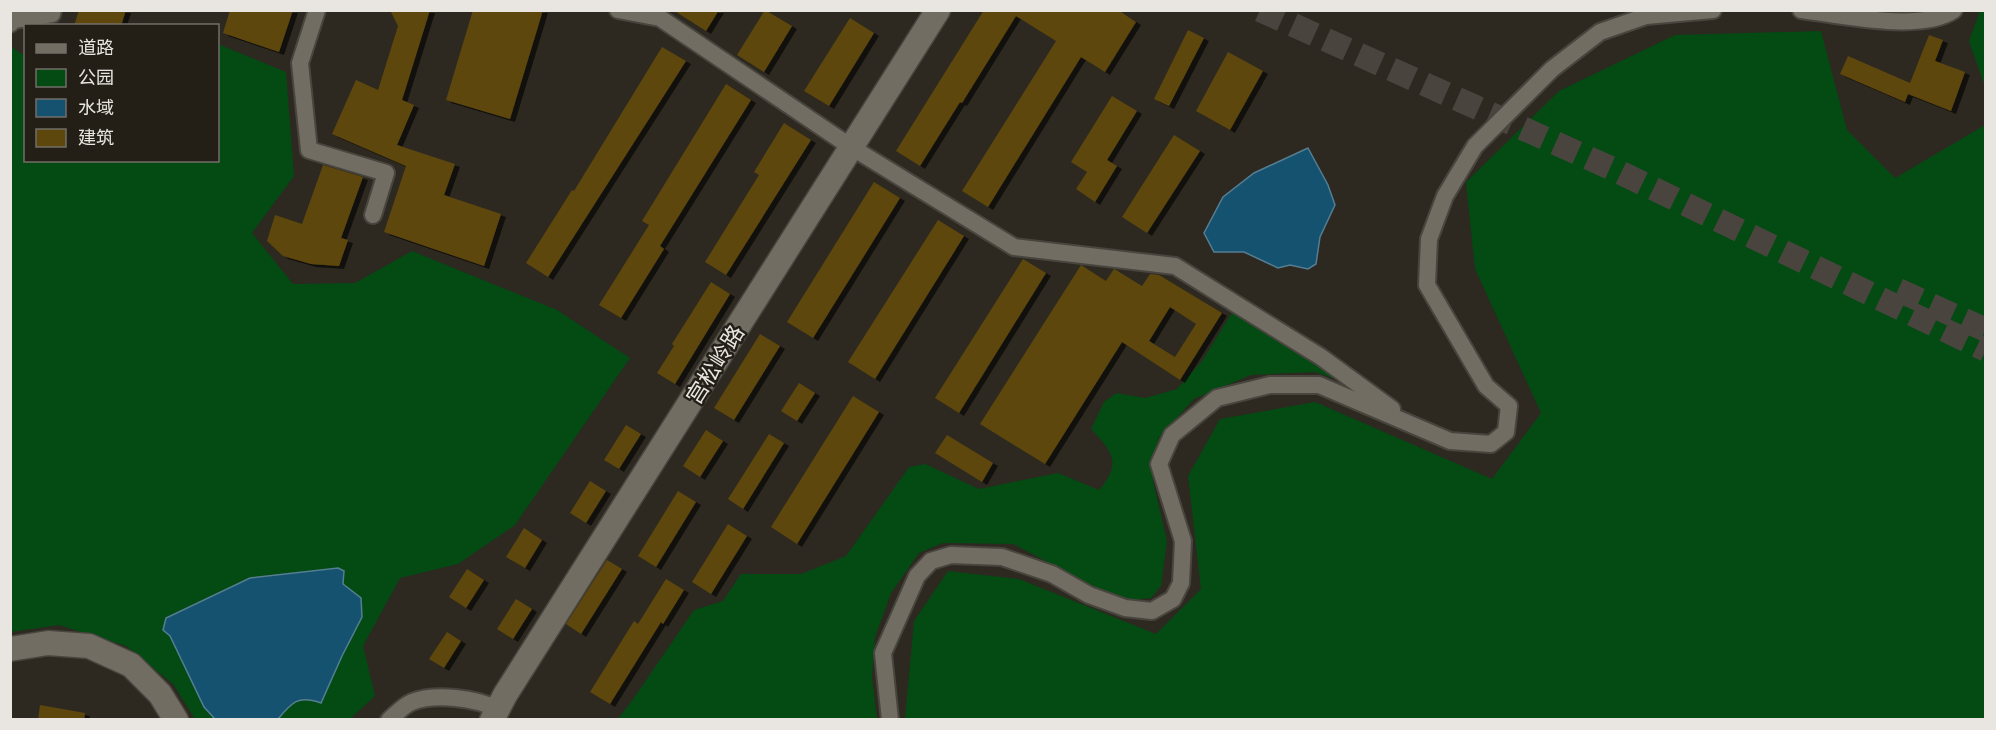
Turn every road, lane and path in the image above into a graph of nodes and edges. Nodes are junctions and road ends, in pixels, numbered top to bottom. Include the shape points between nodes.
1 (53, 10) edge
2 (317, 10) edge
3 (618, 10) edge
4 (938, 10) edge
5 (1713, 10) edge
6 (1801, 10) edge
7 (1954, 10) edge
8 (663, 14) edge
9 (10, 24) edge
10 (851, 147) junction
11 (374, 215) dead end
12 (1450, 441) junction
13 (10, 649) edge
14 (495, 714) edge
15 (176, 720) edge
16 (389, 720) edge
17 (890, 720) edge

1 - 9 street via 52,14
2 - 11 street via 300,63 309,150 386,174
3 - 8 street
4 - 10 street, 宫松岭路
5 - 12 street via 1646,16 1600,32 1552,69 1475,146 1445,196 1429,239 1427,285 1486,386 1509,406 1506,432 1491,444
6 - 7 street via 1908,23 1945,17
8 - 10 street
10 - 12 street via 1014,248 1175,266 1321,357 1394,410
10 - 14 street, 宫松岭路
12 - 17 street via 1319,385 1270,385 1217,398 1172,435 1160,464 1183,541 1181,583 1173,599 1152,611 1125,608 1089,595 1052,574 1002,557 951,555 931,561 917,576 883,653
13 - 15 street via 48,643 89,646 131,665 160,694
14 - 16 street via 488,704 440,696 410,702

